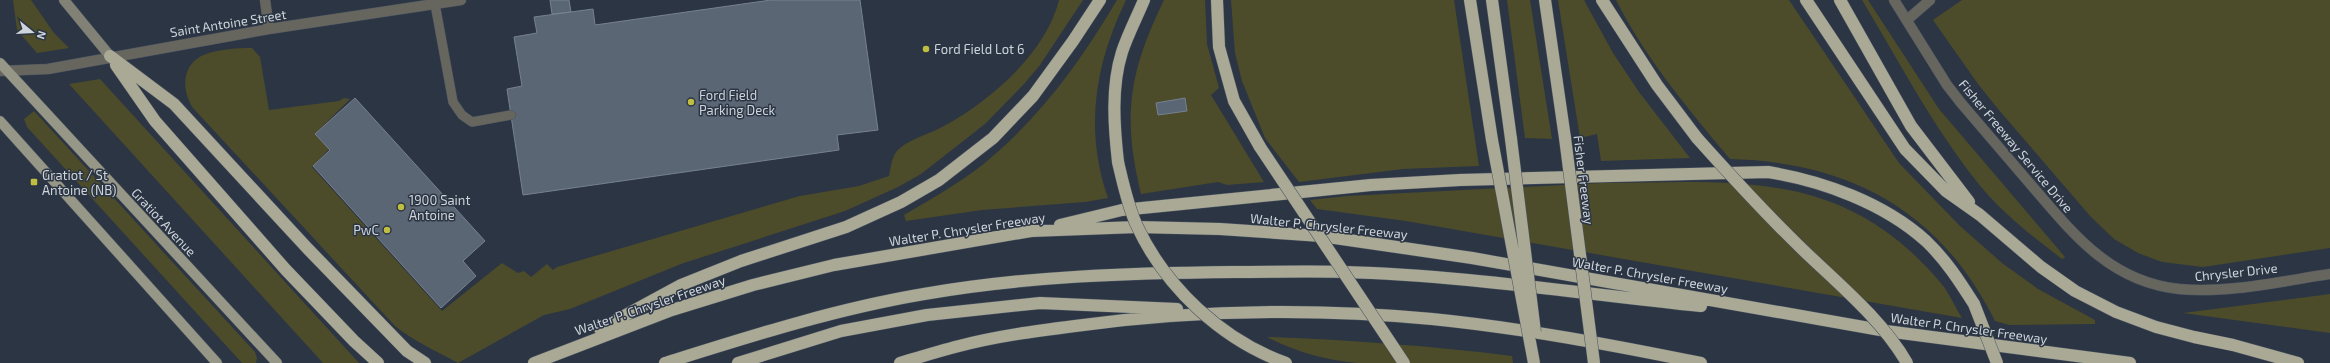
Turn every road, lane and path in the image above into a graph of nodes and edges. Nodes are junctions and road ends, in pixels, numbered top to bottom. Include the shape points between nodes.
1 (64, 0) edge
2 (265, 0) edge
3 (461, 0) edge
4 (1100, 0) edge
5 (1144, 0) edge
6 (1217, 0) edge
7 (1470, 0) edge
8 (1492, 0) edge
9 (1545, 0) edge
10 (1602, 0) edge
11 (1806, 0) edge
12 (1840, 0) edge
13 (1894, 0) edge
14 (1930, 0) edge
15 (436, 4) junction
16 (1907, 20) junction
17 (269, 29) junction
18 (110, 56) junction
19 (2, 68) edge
20 (511, 115) dead end
21 (0, 121) edge
22 (1980, 215) junction
23 (1031, 232) junction
24 (2330, 274) edge
25 (2145, 281) joint
26 (1254, 312) junction
27 (1796, 315) junction
28 (554, 354) junction
29 (217, 363) edge
30 (277, 363) edge
31 (378, 363) edge
32 (424, 363) edge
33 (534, 363) edge
34 (665, 363) edge
35 (738, 363) edge
36 (900, 363) edge
37 (1286, 363) edge
38 (1404, 363) edge
39 (1534, 363) edge
40 (1539, 363) edge
41 (1594, 363) edge
42 (1701, 363) edge
43 (1907, 363) edge
44 (1997, 363) edge
45 (2130, 363) edge
46 (2298, 363) edge

1 - 18 street
2 - 17 street
3 - 15 street, Saint Antoine Street
4 - 28 highway via 1074,41 1033,96 993,138 939,180 901,202 846,228 741,261 681,285
5 - 37 highway, bridge via 1122,53 1114,95 1114,132 1118,162 1137,226 1154,256 1188,300 1226,333 1271,358
6 - 38 highway, bridge via 1220,47 1234,100 1260,147
7 - 39 highway, bridge via 1492,140
8 - 40 highway, bridge
9 - 41 highway, Fisher Freeway, bridge
10 - 43 highway, bridge via 1657,85 1697,138 1745,192 1861,305 1901,352
11 - 22 highway via 1905,149 1946,192
12 - 22 highway via 1911,126
13 - 16 street, Fisher Freeway Service Drive
14 - 16 street
15 - 17 street, Saint Antoine Street
15 - 20 lane via 453,102 462,115 472,122
16 - 25 street, Fisher Freeway Service Drive via 1947,85 2070,231 2109,264
17 - 18 street, Saint Antoine Street
18 - 19 street, Saint Antoine Street via 48,69
18 - 31 highway via 155,121 286,270
18 - 32 highway via 174,104 406,351
19 - 30 main road, Gratiot Avenue
21 - 29 main road
22 - 46 highway via 2041,267 2075,291 2116,312 2156,327
23 - 27 highway, Walter P. Chrysler Freeway via 1137,227 1220,228 1321,236 1472,258
23 - 28 highway, Walter P. Chrysler Freeway via 834,265 786,276 672,310
23 - 44 highway, bridge via 1122,210 1371,185 1460,180 1768,172 1840,191 1900,222 1925,241 1955,273 1974,304
24 - 25 street, Chrysler Drive via 2209,290 2178,289
26 - 35 highway via 1040,303 927,315 872,324 812,339
26 - 36 highway via 1127,319 1043,330 960,345
26 - 42 highway via 1347,313 1438,320 1558,336
27 - 34 highway via 1457,280 1345,272 1050,278 925,294 848,309 799,321
27 - 45 highway, Walter P. Chrysler Freeway via 1948,341
28 - 33 highway, Walter P. Chrysler Freeway

